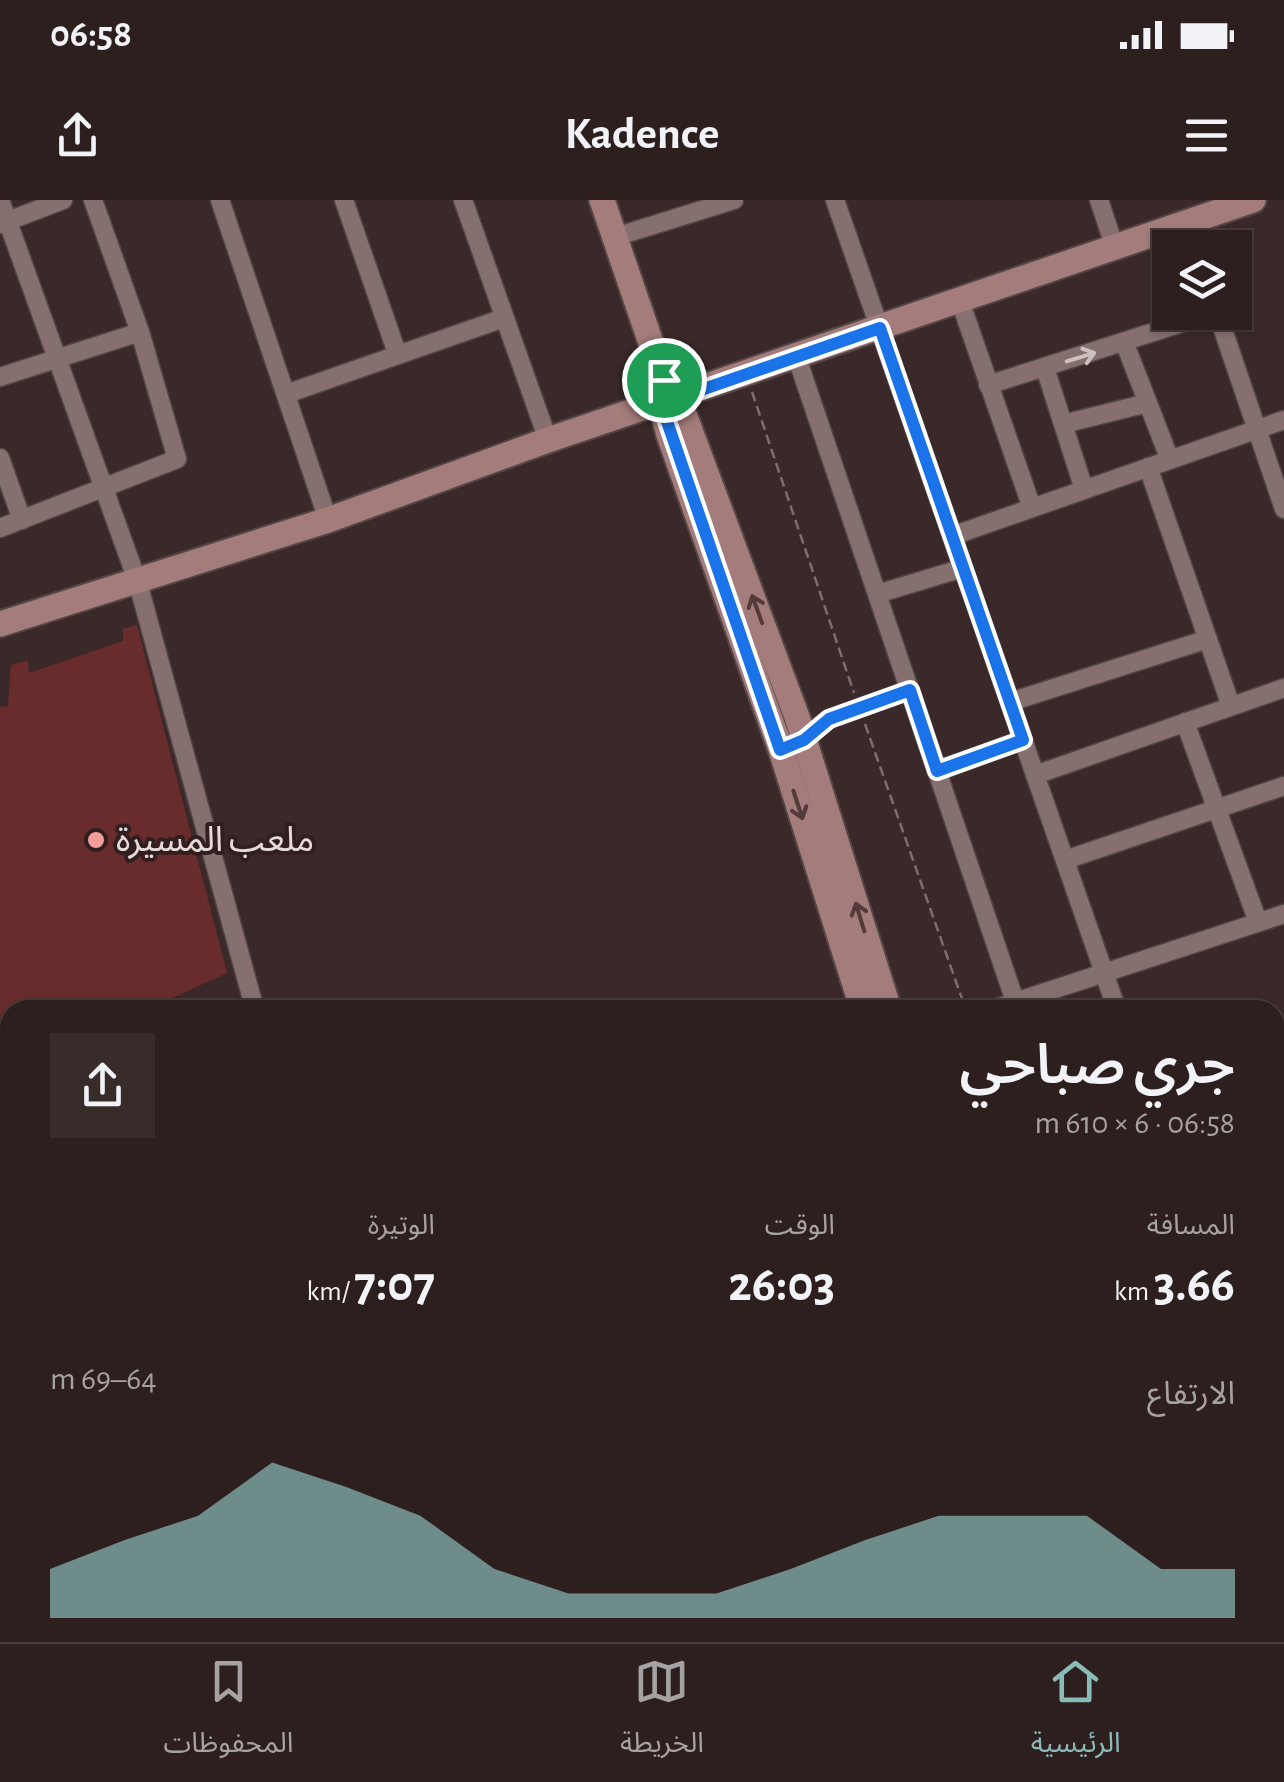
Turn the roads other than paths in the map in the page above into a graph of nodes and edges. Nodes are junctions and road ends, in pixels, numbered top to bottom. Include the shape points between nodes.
1 (0, 200) edge
2 (63, 200) edge
3 (93, 200) edge
4 (220, 200) edge
5 (344, 200) edge
6 (463, 200) edge
7 (602, 200) edge
8 (734, 200) edge
9 (835, 200) edge
10 (1098, 200) edge
11 (1253, 200) edge
12 (4, 223) edge
13 (1201, 230) edge
14 (615, 237) junction
15 (1152, 242) edge
16 (1115, 248) junction
17 (960, 300) junction
18 (504, 318) junction
19 (880, 328) junction
20 (1166, 330) edge
21 (1223, 330) edge
22 (140, 332) junction
23 (1126, 344) junction
24 (396, 353) junction
25 (797, 358) junction
26 (55, 360) junction
27 (1045, 368) junction
28 (0, 377) edge
29 (988, 386) junction
30 (286, 394) junction
31 (668, 394) junction
32 (1148, 402) junction
33 (1284, 420) edge
34 (1063, 424) junction
35 (1257, 429) junction
36 (548, 440) junction
37 (0, 458) edge
38 (1170, 460) junction
39 (1148, 468) junction
40 (1084, 490) junction
41 (104, 491) junction
42 (1032, 508) junction
43 (1284, 509) edge
44 (22, 520) junction
45 (328, 520) junction
46 (0, 528) edge
47 (952, 536) junction
48 (964, 568) junction
49 (138, 582) junction
50 (877, 594) junction
51 (0, 624) edge
52 (1208, 639) junction
53 (1284, 688) edge
54 (910, 690) junction
55 (1010, 702) junction
56 (1231, 706) junction
57 (1185, 722) junction
58 (801, 728) junction
59 (776, 738) junction
60 (1023, 740) junction
61 (937, 771) junction
62 (1035, 775) junction
63 (1284, 786) edge
64 (1217, 810) junction
65 (1065, 860) junction
66 (1284, 914) edge
67 (1258, 922) junction
68 (1104, 972) junction
69 (251, 1000) edge
70 (860, 1000) edge
71 (886, 1000) edge
72 (1014, 1000) edge
73 (1029, 1000) edge
74 (1114, 1000) edge

1 - 12 street
2 - 12 street
3 - 22 street
4 - 30 street
5 - 24 street
6 - 18 street
7 - 14 main road
8 - 14 street
9 - 19 street
10 - 16 street
11 - 13 main road
12 - 26 street
14 - 31 main road
15 - 16 main road
16 - 17 main road
17 - 19 main road
17 - 29 street
18 - 24 street
18 - 36 street
19 - 25 main road
19 - 47 street
20 - 23 street
21 - 35 street
22 - 26 street
22 - 41 street via 177,460
27 -> 23 street
23 - 32 street
24 - 30 street
25 - 31 main road
25 - 50 street
26 - 28 street
26 - 41 street
27 - 29 street
27 - 34 street
29 - 42 street
30 - 45 street
31 - 36 main road
58 -> 31 main road
31 - 59 main road
32 - 34 street
32 - 38 street
33 - 35 street
34 - 40 street
35 - 38 street
35 - 43 street
36 - 45 main road
37 - 44 street
38 - 39 street
39 - 40 street
39 - 52 street
40 - 42 street
41 - 44 street
41 - 49 street
42 - 47 street
44 - 46 street
45 - 49 main road
47 - 48 street
48 - 50 street
48 - 55 street
49 - 51 main road
49 - 69 street
50 - 54 street
52 - 55 street
52 - 56 street
53 - 56 street
54 - 58 street
54 - 61 street
55 - 60 street
56 - 57 street
57 - 62 street
57 - 64 street
58 - 59 street
71 -> 58 main road
59 -> 70 main road
60 - 61 street
60 - 62 street
61 - 72 street
62 - 65 street
63 - 64 street
64 - 65 street
64 - 67 street
65 - 68 street
66 - 67 street
67 - 68 street
68 - 73 street
68 - 74 street

